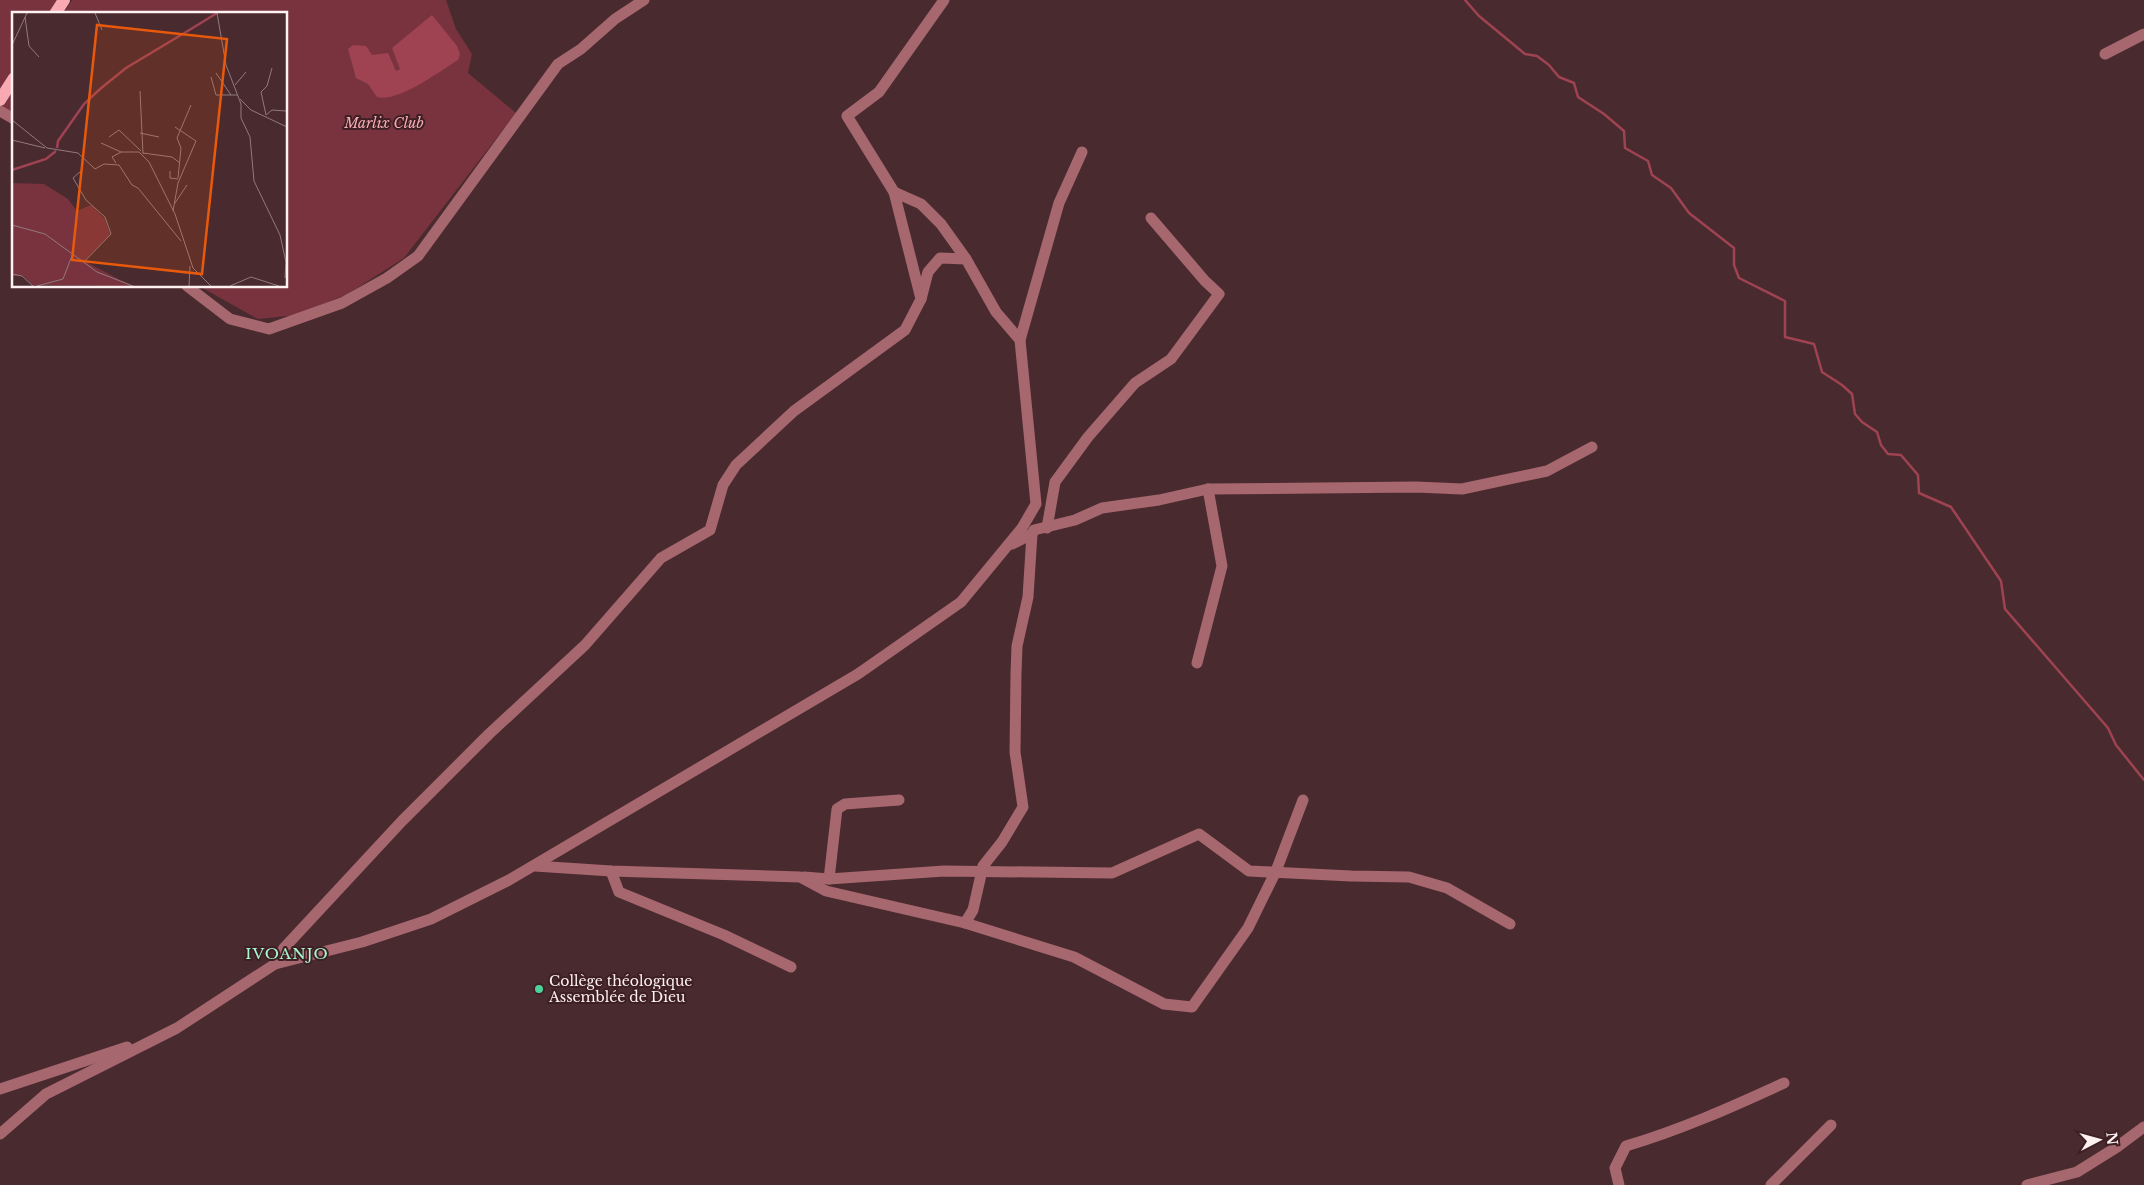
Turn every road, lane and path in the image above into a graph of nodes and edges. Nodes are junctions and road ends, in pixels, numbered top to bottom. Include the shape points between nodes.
1 (63, 0) edge
2 (644, 0) edge
3 (944, 0) edge
4 (56, 12) edge
5 (2144, 34) edge
6 (2105, 54) dead end
7 (12, 81) edge
8 (0, 100) edge
9 (0, 111) edge
10 (12, 118) edge
11 (1082, 152) dead end
12 (894, 192) junction
13 (1151, 218) dead end
14 (966, 259) junction
15 (190, 288) edge
16 (921, 299) junction
17 (1020, 340) junction
18 (1592, 447) dead end
19 (1208, 489) junction
20 (1048, 528) junction
21 (1032, 534) junction
22 (1008, 545) junction
23 (1197, 664) dead end
24 (898, 800) dead end
25 (1303, 800) dead end
26 (535, 866) junction
27 (1276, 871) junction
28 (611, 872) junction
29 (983, 872) junction
30 (800, 877) junction
31 (829, 879) junction
32 (965, 923) junction
33 (1510, 924) dead end
34 (275, 964) junction
35 (791, 967) dead end
36 (162, 1035) junction
37 (1784, 1083) dead end
38 (0, 1089) edge
39 (1831, 1125) dead end
40 (2144, 1127) edge
41 (0, 1134) edge
42 (1619, 1185) edge
43 (1771, 1185) edge
44 (2027, 1185) edge

1 - 4 main road
2 - 15 street via 558,64 418,256 387,278 342,303 270,329 230,319
3 - 12 street via 879,92 847,116
5 - 6 street
7 - 8 main road
9 - 10 street
11 - 17 street via 1059,203
12 - 14 street via 921,204 941,224
12 - 16 street
13 - 20 street via 1204,281 1219,294 1171,359 1135,383 1088,437 1055,482
14 - 16 street via 940,258 928,272
14 - 17 street via 996,312
16 - 34 street via 905,330 794,411 736,465 722,485 710,530 661,558 585,644 402,821 284,948
17 - 22 street via 1036,504
18 - 19 street via 1547,471 1462,489
19 - 20 street via 1102,508
19 - 23 street via 1222,566
20 - 21 street via 1034,530
21 - 22 street
21 - 29 street via 1028,597 1017,646 1016,673 1015,752 1023,807
22 - 26 street via 961,602 858,674
24 - 31 street via 845,804 837,809
25 - 27 street
26 - 28 street
26 - 34 street via 431,919 362,942
27 - 29 street via 1249,870 1199,834 1112,873
27 - 32 street via 1248,928 1192,1007 1164,1004 1074,957
27 - 33 street via 1410,877 1447,888
28 - 30 street
28 - 35 street via 619,892 724,934
29 - 31 street via 944,871
29 - 32 street via 973,910
30 - 31 street
30 - 32 street via 826,891
34 - 36 street
36 - 38 street
36 - 41 street via 46,1094
37 - 42 street via 1657,1137 1626,1146 1615,1168
39 - 43 street
40 - 44 street via 2077,1172

